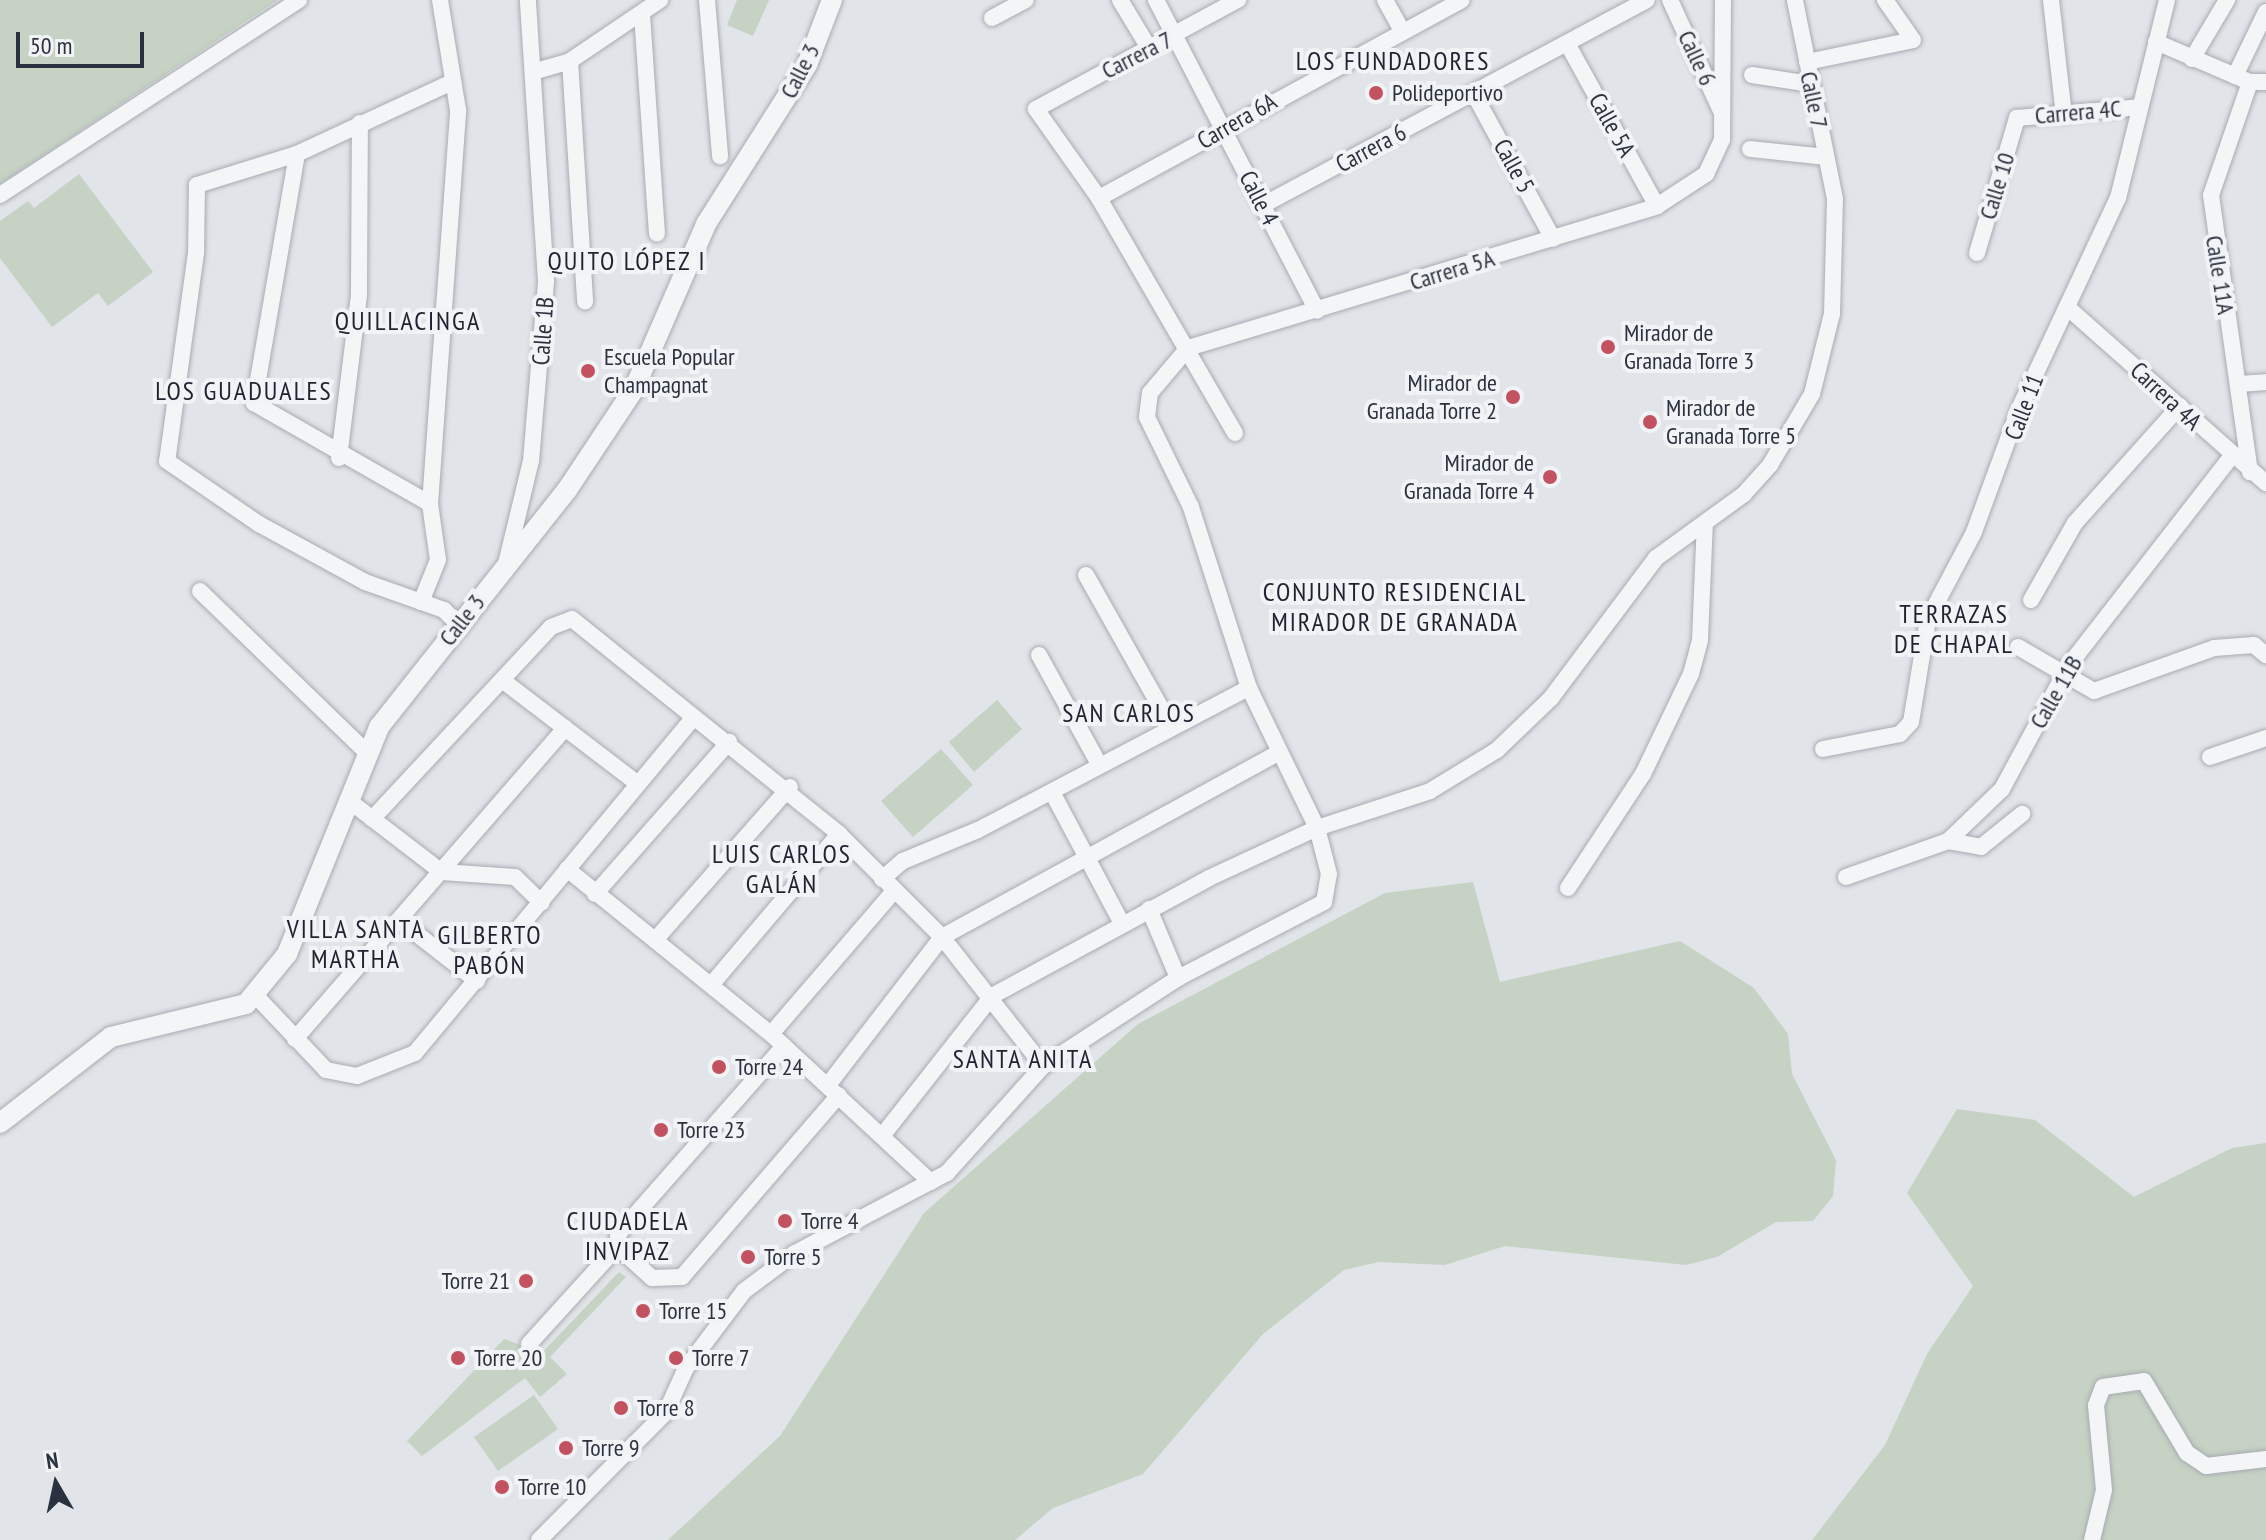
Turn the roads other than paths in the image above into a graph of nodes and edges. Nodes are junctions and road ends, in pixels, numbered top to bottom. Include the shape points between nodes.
1 (299, 0) edge
2 (440, 0) edge
3 (528, 0) edge
4 (660, 0) edge
5 (707, 0) edge
6 (832, 0) edge
7 (1026, 0) edge
8 (1120, 0) edge
9 (1156, 0) edge
10 (1238, 0) edge
11 (1385, 0) edge
12 (1462, 0) edge
13 (1647, 0) edge
14 (1670, 0) edge
15 (1723, 0) edge
16 (1795, 0) edge
17 (1885, 0) edge
18 (2051, 0) edge
19 (2167, 0) edge
20 (2227, 0) edge
21 (2266, 12) edge
22 (642, 14) junction
23 (992, 18) dead end
24 (1402, 31) junction
25 (1176, 36) junction
26 (2156, 42) junction
27 (1568, 45) junction
28 (1149, 48) junction
29 (2192, 59) junction
30 (570, 61) junction
31 (1807, 62) junction
32 (536, 71) junction
33 (1752, 75) dead end
34 (2250, 80) edge
35 (452, 82) junction
36 (1811, 84) junction
37 (1474, 94) junction
38 (2140, 107) junction
39 (2064, 115) junction
40 (1724, 117) junction
41 (2017, 118) joint
42 (360, 123) junction
43 (1224, 129) junction
44 (1750, 149) dead end
45 (297, 154) junction
46 (720, 156) dead end
47 (1826, 157) junction
48 (0, 195) edge
49 (1099, 198) junction
50 (1263, 205) junction
51 (1657, 206) junction
52 (657, 233) dead end
53 (1553, 239) junction
54 (1977, 253) dead end
55 (585, 302) dead end
56 (2067, 307) junction
57 (1317, 311) junction
58 (1188, 348) junction
59 (2266, 382) edge
60 (2239, 384) junction
61 (2180, 406) junction
62 (1235, 433) dead end
63 (2231, 457) junction
64 (339, 458) junction
65 (2250, 472) junction
66 (2266, 483) edge
67 (430, 504) junction
68 (1705, 523) junction
69 (506, 564) junction
70 (1086, 575) dead end
71 (200, 591) dead end
72 (2031, 600) dead end
73 (421, 602) junction
74 (459, 625) junction
75 (2018, 647) dead end
76 (2260, 650) edge
77 (1039, 655) dead end
78 (2064, 674) junction
79 (502, 680) junction
80 (1249, 688) junction
81 (693, 718) junction
82 (1171, 726) junction
83 (565, 728) junction
84 (2266, 738) edge
85 (729, 742) junction
86 (1823, 749) dead end
87 (366, 752) junction
88 (1276, 754) junction
89 (2210, 757) dead end
90 (1099, 764) junction
91 (634, 781) junction
92 (790, 787) junction
93 (1052, 792) junction
94 (348, 800) junction
95 (2022, 814) dead end
96 (372, 819) junction
97 (1317, 828) junction
98 (839, 834) junction
99 (1948, 841) junction
100 (1086, 854) junction
101 (567, 869) junction
102 (442, 872) junction
103 (1846, 877) dead end
104 (887, 885) junction
105 (1568, 888) dead end
106 (595, 894) junction
107 (542, 903) junction
108 (1149, 909) junction
109 (399, 920) junction
110 (1121, 922) junction
111 (942, 937) junction
112 (655, 940) junction
113 (1178, 978) junction
114 (477, 981) junction
115 (711, 985) junction
116 (256, 996) junction
117 (992, 996) junction
118 (771, 1034) junction
119 (295, 1039) junction
120 (784, 1046) junction
121 (1043, 1066) junction
122 (834, 1090) junction
123 (0, 1123) edge
124 (882, 1136) junction
125 (931, 1182) junction
126 (618, 1246) junction
127 (529, 1344) dead end
128 (2266, 1459) edge
129 (539, 1540) edge
130 (2092, 1540) edge

1 - 48 street
2 - 35 street
3 - 32 street, Calle 1B
4 - 22 street
5 - 46 street
6 - 69 street, Calle 3 via 807,65 706,224 634,389 567,490
7 - 23 street
8 - 28 street
9 - 25 street, Calle 4
10 - 25 street, Carrera 7
11 - 24 street
12 - 24 street, Carrera 6A
13 - 27 street, Carrera 6
14 - 40 street, Calle 6
15 - 40 street, Carrera 5A
16 - 31 street, Calle 7
17 - 31 street via 1913,40
18 - 39 street
19 - 26 street, Calle 11
20 - 29 street
21 - 34 street, Calle 11A
22 - 30 street
22 - 52 street
24 - 43 street, Carrera 6A
25 - 28 street, Carrera 7
25 - 43 street, Calle 4
26 - 29 street
26 - 38 street, Calle 11
27 - 37 street, Carrera 6
27 - 51 street, Calle 5A
28 - 49 street, Carrera 7 via 1036,109
29 - 34 street
30 - 32 street
30 - 55 street
31 - 36 street, Calle 7
32 - 69 street, Calle 1B via 543,347 531,461
33 - 36 street
34 - 60 street, Calle 11A via 2211,195
35 - 42 street
35 - 67 street via 458,110
36 - 47 street, Calle 7
37 - 50 street, Carrera 6
37 - 53 street, Calle 5
38 - 39 street, Carrera 4C
38 - 56 street, Calle 11 via 2118,198
39 - 41 street, Carrera 4C
40 - 51 street, Carrera 5A via 1706,174
41 - 54 street, Calle 10
42 - 45 street
42 - 64 street via 359,294
43 - 49 street, Carrera 6A
43 - 50 street, Calle 4
44 - 47 street
45 - 64 street via 253,394 260,410
45 - 73 street via 197,185 196,253 167,461 272,532 365,582
47 - 68 street, Calle 7 via 1835,199 1832,314 1812,394 1770,465
49 - 58 street
50 - 57 street, Calle 4
51 - 53 street, Carrera 5A
53 - 57 street, Carrera 5A
56 - 61 street, Carrera 4A
56 - 86 street, Calle 11 via 2019,409 1998,479 1928,619 1911,722 1900,734
57 - 58 street, Carrera 5A
58 - 62 street
58 - 80 street via 1150,393 1147,417 1191,507
59 - 60 street
60 - 65 street, Calle 11A
61 - 63 street, Carrera 4A
61 - 72 street via 2075,523
63 - 65 street, Carrera 4A
63 - 78 street, Calle 11B via 2132,576
64 - 67 street
65 - 66 street, Carrera 4A
67 - 73 street via 438,560
68 - 97 street, Calle 7 via 1656,558 1551,698 1497,750 1430,791
68 - 105 street via 1700,640 1686,687 1643,774
69 - 74 street, Calle 3
70 - 82 street
71 - 87 street
73 - 74 street
74 - 87 street, Calle 3
75 - 78 street
76 - 78 street via 2214,648 2094,691
77 - 90 street
78 - 99 street, Calle 11B via 2002,789
79 - 81 street via 551,627 572,619
79 - 83 street
79 - 96 street
80 - 82 street
80 - 88 street
81 - 85 street
81 - 91 street
82 - 90 street
83 - 91 street
83 - 102 street
84 - 89 street
85 - 92 street
85 - 106 street
87 - 94 street, Calle 3
88 - 97 street
88 - 100 street
90 - 93 street
91 - 101 street
92 - 98 street
92 - 112 street
93 - 100 street
93 - 104 street via 903,861
94 - 96 street
94 - 116 street, Calle 3 via 301,931
95 - 99 street via 1981,847
96 - 102 street
97 - 108 street, Calle 7
97 - 113 street via 1329,874 1324,902
98 - 104 street
98 - 115 street
99 - 103 street, Calle 11B
100 - 110 street
100 - 111 street
101 - 106 street
101 - 107 street
102 - 107 street via 515,877
102 - 109 street
104 - 111 street
104 - 118 street
106 - 112 street
107 - 114 street
108 - 110 street, Calle 7
108 - 113 street
109 - 114 street
109 - 119 street
110 - 117 street, Calle 7
111 - 117 street
111 - 122 street
112 - 115 street
113 - 121 street
114 - 119 street via 415,1053 387,1069 357,1076 326,1070
115 - 118 street
116 - 119 street
116 - 123 street via 231,1010 111,1037
117 - 121 street
117 - 124 street
118 - 120 street
120 - 122 street
120 - 126 street via 621,1230
121 - 125 street
122 - 124 street
122 - 126 street via 680,1279 655,1281
124 - 125 street
125 - 129 street via 808,1246 744,1291 686,1368 666,1412
126 - 127 street
128 - 130 street via 2206,1466 2187,1453 2144,1381 2103,1387 2096,1405 2104,1490

